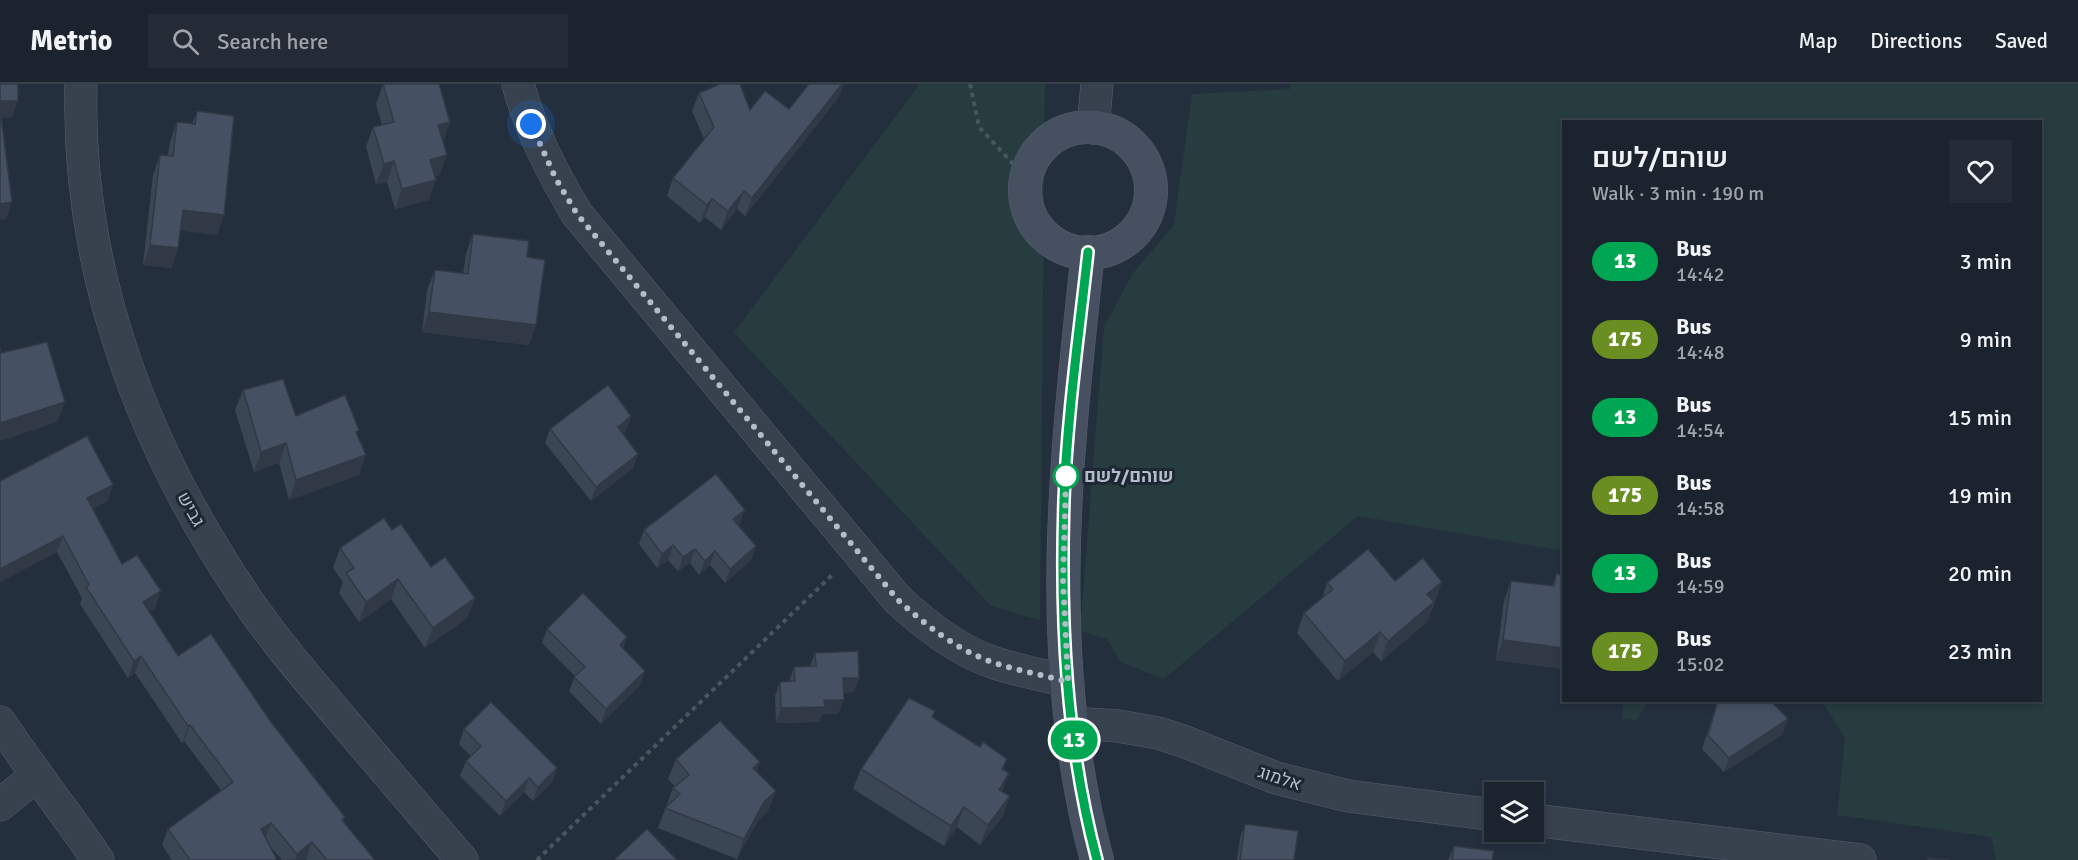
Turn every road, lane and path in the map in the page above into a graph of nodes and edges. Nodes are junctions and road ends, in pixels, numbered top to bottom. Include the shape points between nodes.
1 (81, 84) edge
2 (518, 84) edge
3 (970, 84) edge
4 (1096, 84) edge
5 (1093, 128) junction
6 (1026, 178) junction
7 (1088, 252) junction
8 (856, 551) junction
9 (1068, 682) junction
10 (0, 722) edge
11 (1072, 723) junction
12 (36, 776) junction
13 (0, 804) edge
14 (1484, 814) edge
15 (1544, 821) edge
16 (98, 860) edge
17 (462, 860) edge
18 (537, 860) edge
19 (1097, 860) edge
20 (1860, 860) edge

1 - 17 street, גביש via 83,171 103,292 121,353 172,475 205,535 286,654
2 - 8 street via 538,142 577,214
3 - 6 path via 979,127
4 - 5 street
5 - 6 street via 1064,131 1046,142 1033,158
5 - 7 street via 1124,138 1139,152 1148,171 1151,191 1147,212 1137,230 1121,243
6 - 7 street via 1025,199 1031,218 1044,235 1061,247
7 - 9 street via 1064,498
8 - 9 street via 898,600 950,641 996,663
8 - 18 path
9 - 11 street
10 - 12 street
11 - 14 street, אלמוג via 1158,733 1276,778 1330,792
11 - 19 street
12 - 13 street
12 - 16 street
15 - 20 street

